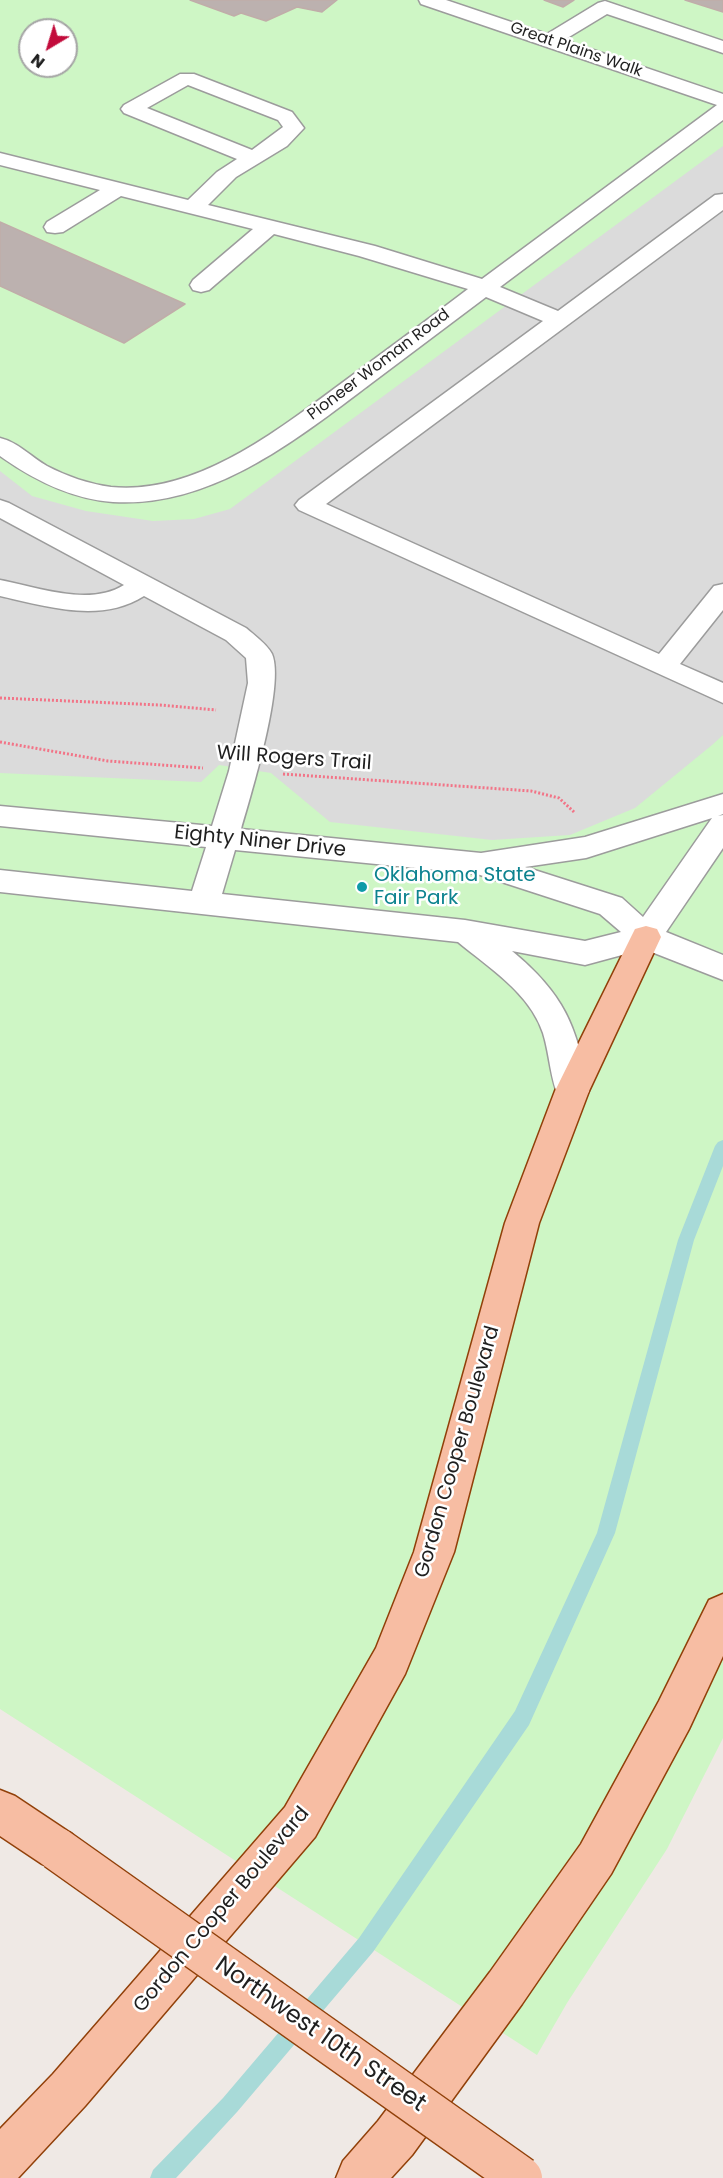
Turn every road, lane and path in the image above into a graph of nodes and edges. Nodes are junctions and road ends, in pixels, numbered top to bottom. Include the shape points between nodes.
1 (428, 0) edge
2 (549, 41) junction
3 (723, 47) edge
4 (723, 101) edge
5 (723, 110) edge
6 (254, 158) junction
7 (0, 159) edge
8 (117, 189) junction
9 (723, 200) edge
10 (192, 208) junction
11 (270, 226) junction
12 (55, 227) dead end
13 (201, 285) dead end
14 (482, 287) junction
15 (560, 320) junction
16 (0, 445) edge
17 (0, 508) edge
18 (143, 585) junction
19 (0, 588) edge
20 (723, 592) edge
21 (663, 667) junction
22 (723, 694) edge
23 (0, 698) edge
24 (256, 714) junction
25 (0, 742) edge
26 (243, 771) junction
27 (723, 804) edge
28 (0, 816) edge
29 (579, 818) dead end
30 (723, 825) edge
31 (222, 838) junction
32 (478, 863) junction
33 (0, 881) edge
34 (204, 903) junction
35 (465, 931) junction
36 (646, 937) junction
37 (723, 968) edge
38 (572, 1090) junction
39 (723, 1613) edge
40 (0, 1811) edge
41 (0, 2163) edge
42 (360, 2178) edge
43 (521, 2178) edge

1 - 2 street, Great Plains Walk
2 - 3 street via 605,7
2 - 4 street, Great Plains Walk
5 - 14 street, Pioneer Woman Road
6 - 6 street via 284,140 294,128 285,116 187,78 131,109
6 - 10 street via 229,173
7 - 8 street
8 - 10 street
8 - 12 street
9 - 15 street
10 - 11 street
11 - 13 street
11 - 14 street
14 - 15 street
14 - 16 street, Pioneer Woman Road via 295,429 230,469 198,482 158,493 103,493 36,471
15 - 21 street via 308,505
17 - 18 street
18 - 19 street via 122,597 98,602
18 - 24 street via 236,634 259,655 262,683
20 - 21 street
21 - 22 street
23 - 24 path
24 - 26 street
25 - 26 path, Will Rogers Trail via 108,761
26 - 29 path, Will Rogers Trail via 531,791 559,798
26 - 31 street
27 - 32 street via 586,847
28 - 31 street, Eighty Niner Drive
30 - 36 street, Gordon Cooper Boulevard
31 - 32 street, Eighty Niner Drive
31 - 34 street
32 - 36 street, Eighty Niner Drive via 611,906
33 - 34 street
34 - 35 street
35 - 36 street via 585,953
35 - 38 street via 522,979 543,1003 556,1025
36 - 37 street, Eighty Niner Drive
36 - 38 main road, Gordon Cooper Boulevard
38 - 41 main road, Gordon Cooper Boulevard via 522,1223 434,1552 391,1660 300,1822 69,2090
39 - 42 main road via 674,1715 596,1859 507,1988 395,2138
40 - 43 main road, Northwest 10th Street, bridge

